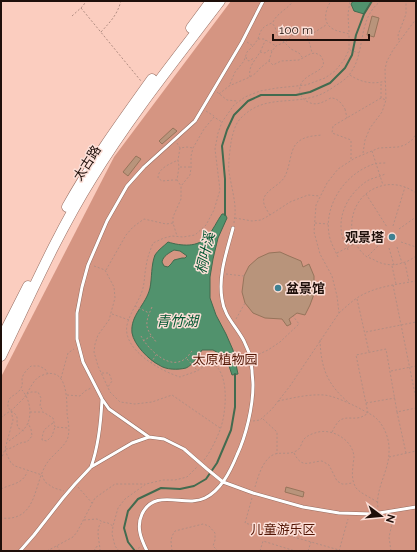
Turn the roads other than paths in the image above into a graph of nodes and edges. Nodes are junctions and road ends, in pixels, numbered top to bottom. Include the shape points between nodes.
1 (211, 1) edge
2 (220, 1) edge
3 (263, 1) edge
4 (233, 228) road end
5 (1, 339) edge
6 (1, 356) edge
7 (102, 399) junction
8 (149, 437) junction
9 (91, 467) junction
10 (224, 482) junction
11 (416, 507) edge
12 (20, 551) edge
13 (148, 551) edge

1 - 5 main road, 太古路 via 115,130 80,183
2 - 6 main road, 太古路 via 92,177
3 - 7 lane via 195,121 127,186 107,221 88,264 77,313 77,339 83,362
4 - 10 lane via 220,286 227,316 251,358 253,384 248,422 238,455
7 - 8 lane via 109,408
7 - 9 lane via 96,454
8 - 9 lane via 132,443
8 - 10 lane via 164,440 184,449
9 - 12 lane
10 - 11 lane via 304,507 338,513 373,514
10 - 13 lane via 200,500 152,502 139,520 139,530

